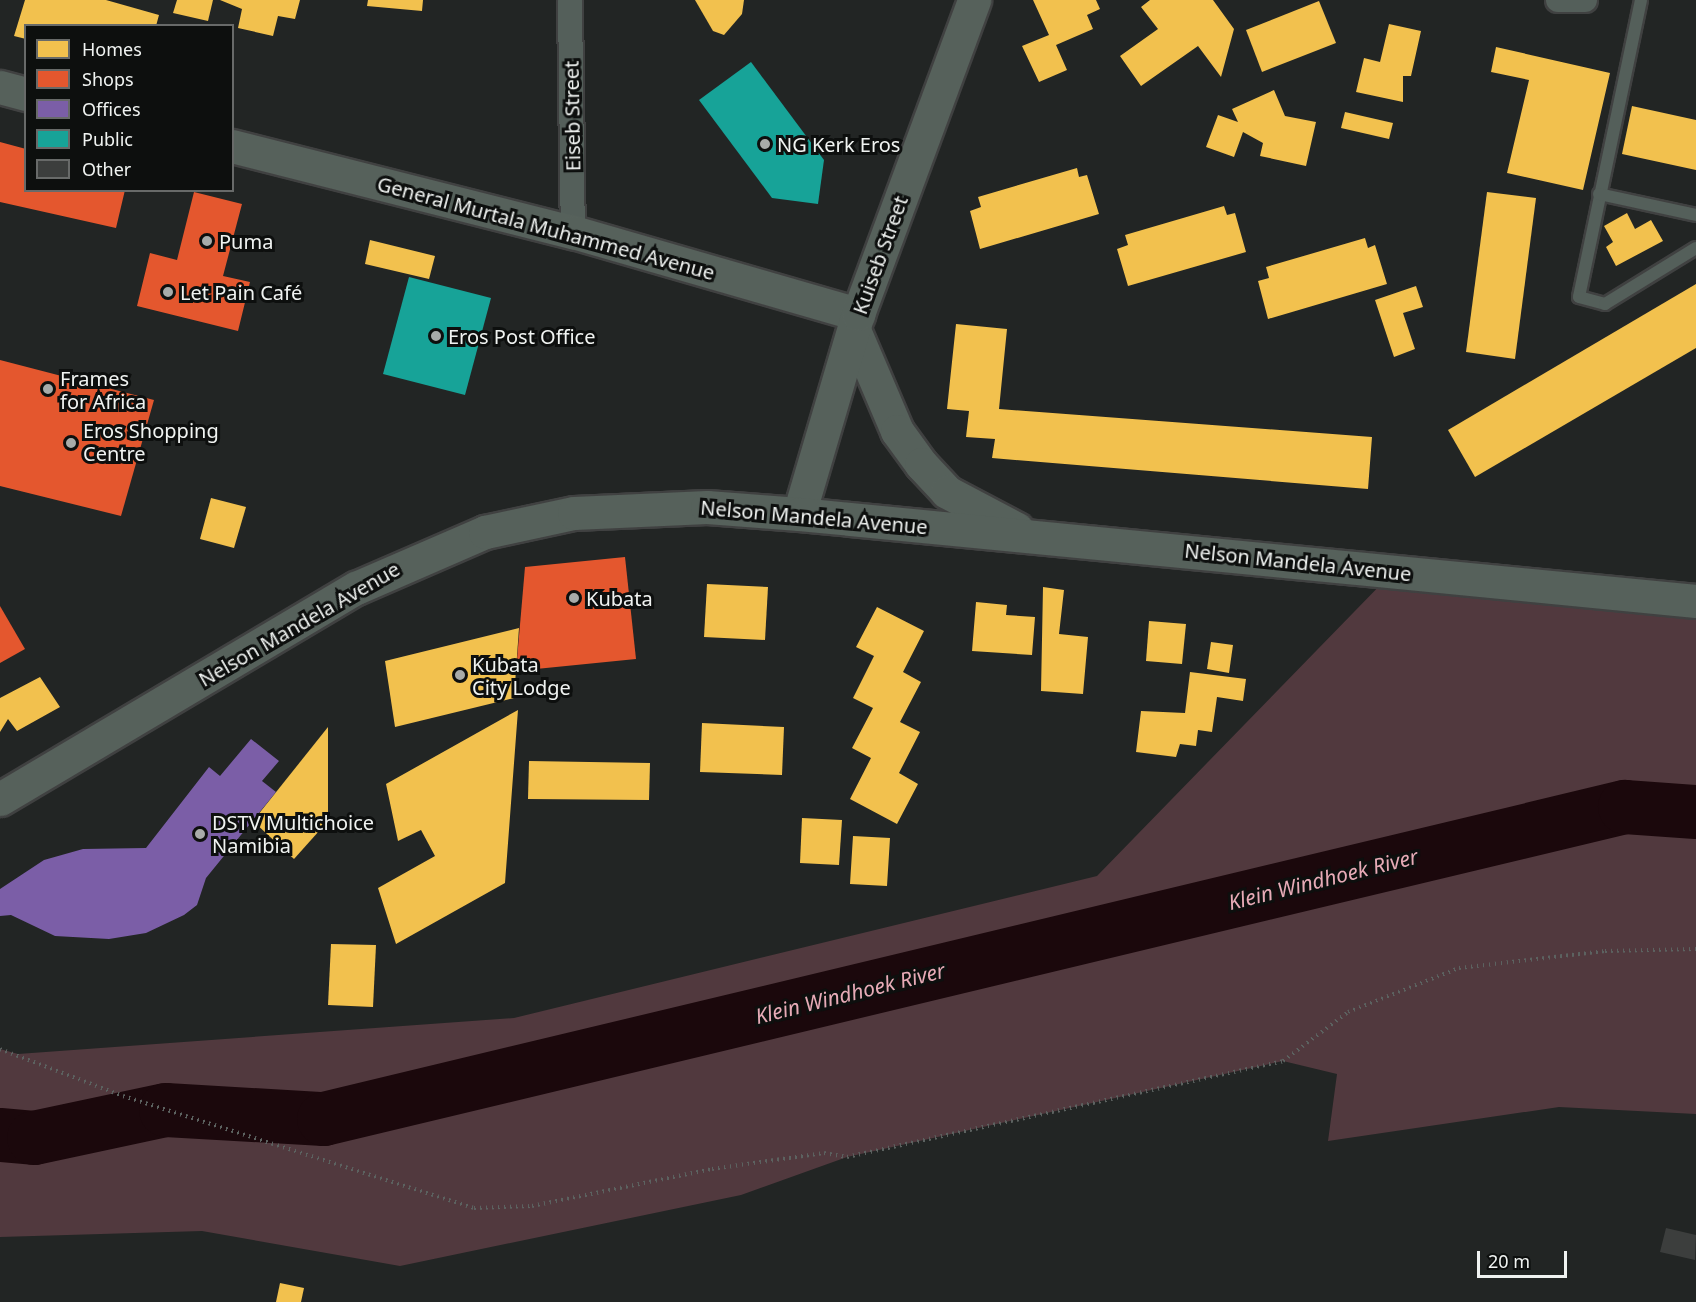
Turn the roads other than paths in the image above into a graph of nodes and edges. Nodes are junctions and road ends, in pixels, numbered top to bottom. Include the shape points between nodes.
1 (570, 0) edge
2 (974, 0) edge
3 (1558, 0) edge
4 (1585, 0) edge
5 (1641, 0) edge
6 (0, 87) edge
7 (24, 93) edge
8 (234, 147) edge
9 (1599, 194) junction
10 (1696, 215) edge
11 (573, 232) junction
12 (1696, 248) edge
13 (856, 322) junction
14 (799, 514) junction
15 (1032, 536) junction
16 (1696, 601) edge
17 (0, 799) edge

1 - 11 street, Eiseb Street
2 - 13 main road, Kuiseb Street
3 - 4 street
5 - 9 lane
6 - 7 main road
8 - 11 main road, General Murtala Muhammed Avenue
9 - 10 lane
9 - 12 lane via 1579,297 1605,304
11 - 13 main road, General Murtala Muhammed Avenue
13 - 14 main road, Kuiseb Street
13 - 15 main road via 897,431 921,464 947,492
14 - 15 main road, Nelson Mandela Avenue
14 - 17 main road, Nelson Mandela Avenue via 635,507 574,513 485,532 356,588
15 - 16 main road, Nelson Mandela Avenue

